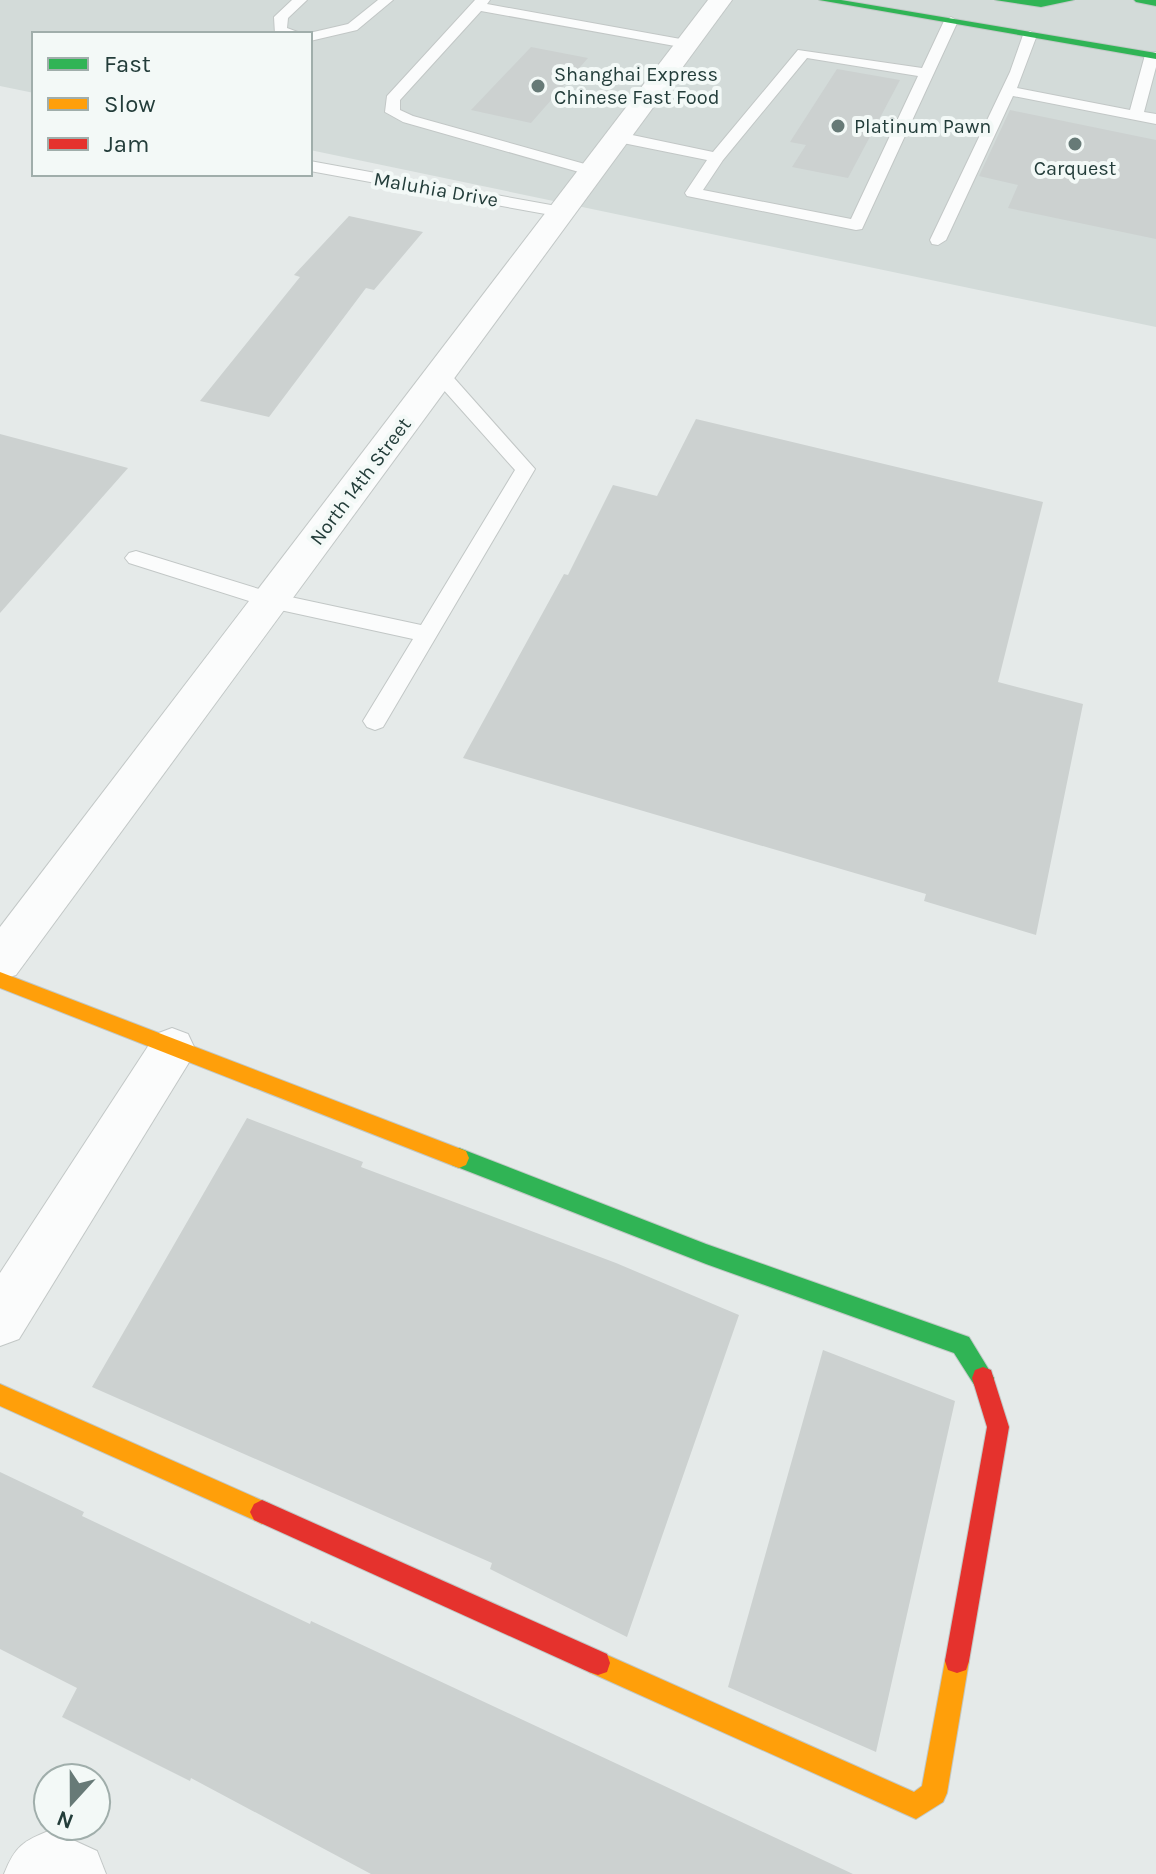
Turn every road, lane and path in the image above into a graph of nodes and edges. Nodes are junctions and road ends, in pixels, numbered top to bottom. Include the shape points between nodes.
1 (300, 0) edge
2 (386, 0) edge
3 (720, 0) edge
4 (824, 0) edge
5 (1000, 0) edge
6 (1069, 0) edge
7 (1139, 0) edge
8 (480, 3) edge
9 (1156, 3) edge
10 (951, 21) junction
11 (285, 32) edge
12 (337, 34) junction
13 (1030, 35) junction
14 (312, 37) edge
15 (686, 44) junction
16 (319, 53) dead end
17 (1154, 56) edge
18 (928, 73) junction
19 (1008, 91) junction
20 (1136, 115) junction
21 (1156, 119) edge
22 (618, 137) junction
23 (717, 157) junction
24 (312, 166) edge
25 (593, 171) junction
26 (562, 212) junction
27 (938, 240) dead end
28 (440, 374) junction
29 (136, 558) dead end
30 (271, 600) junction
31 (427, 634) junction
32 (375, 721) dead end
33 (0, 961) edge
34 (0, 980) edge
35 (172, 1049) junction
36 (0, 1320) edge
37 (0, 1395) edge
38 (36, 1874) edge
39 (74, 1874) edge

1 - 11 lane via 281,17 280,31
2 - 12 lane via 363,23
3 - 15 street, North 14th Street
4 - 10 street
5 - 6 street
7 - 9 street
8 - 15 lane
8 - 25 lane via 392,99 393,112
10 - 13 street
10 - 18 lane
12 - 14 lane
12 - 16 lane
13 - 17 street
13 - 19 lane
15 - 22 street, North 14th Street
17 - 20 lane
18 - 23 lane via 803,53
18 - 23 lane via 856,225 693,193
19 - 20 lane
19 - 27 lane
20 - 21 lane
22 - 23 lane
22 - 25 street, North 14th Street
24 - 26 lane, Maluhia Drive
25 - 26 street, North 14th Street
26 - 28 street, North 14th Street
28 - 30 street, North 14th Street
28 - 31 lane via 525,469
29 - 30 lane
30 - 31 lane
30 - 33 street, North 14th Street
31 - 32 lane
34 - 35 street
35 - 36 street
35 - 37 street via 706,1254 961,1345 983,1377 998,1427 934,1793 916,1806
38 - 39 street via 51,1862

